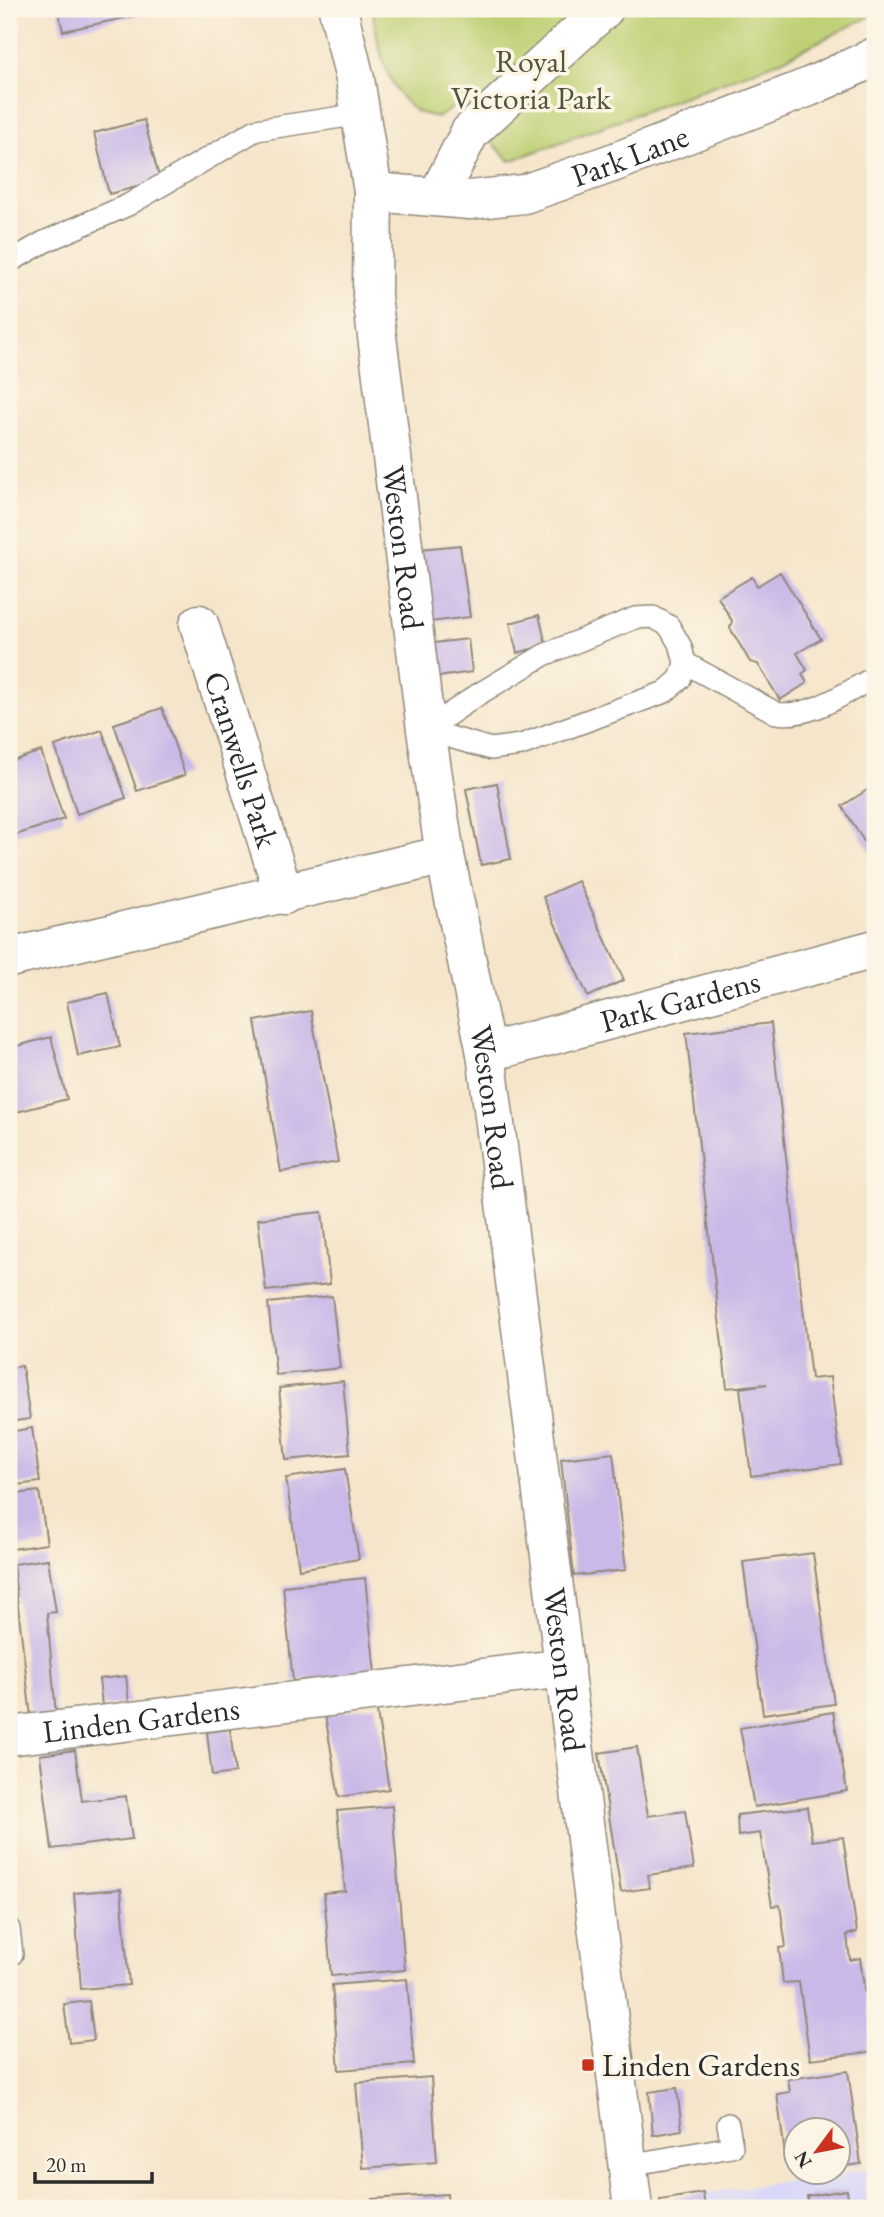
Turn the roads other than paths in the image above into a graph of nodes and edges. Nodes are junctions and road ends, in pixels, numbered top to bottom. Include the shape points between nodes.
1 (338, 9) edge
2 (604, 9) edge
3 (875, 57) edge
4 (361, 114) junction
5 (373, 192) junction
6 (437, 197) junction
7 (9, 262) edge
8 (200, 624) dead end
9 (685, 663) junction
10 (875, 677) edge
11 (426, 730) junction
12 (446, 855) junction
13 (284, 895) junction
14 (875, 949) edge
15 (9, 958) edge
16 (486, 1054) junction
17 (565, 1668) junction
18 (9, 1735) edge
19 (9, 1929) edge
20 (12, 1954) dead end
21 (728, 2124) dead end
22 (628, 2165) junction
23 (633, 2208) edge

1 - 4 street, Weston Road
2 - 6 street via 470,132
3 - 6 street, Park Lane via 809,87 524,194 470,200
4 - 5 street, Weston Road
4 - 7 lane via 256,130 128,205
5 - 6 street, Park Lane
5 - 11 street, Weston Road via 372,296
8 - 13 street, Cranwells Park
9 - 10 lane via 776,713 790,715
9 - 11 lane via 681,679 665,692 521,745 491,749
9 - 11 lane via 669,626 653,617 635,618 544,655
11 - 12 street, Weston Road
12 - 13 street
12 - 16 street, Weston Road
13 - 15 street
14 - 16 street, Park Gardens
16 - 17 street, Weston Road
17 - 18 street, Linden Gardens
17 - 22 street, Weston Road
19 - 20 lane
21 - 22 lane via 732,2147
22 - 23 street, Weston Road

